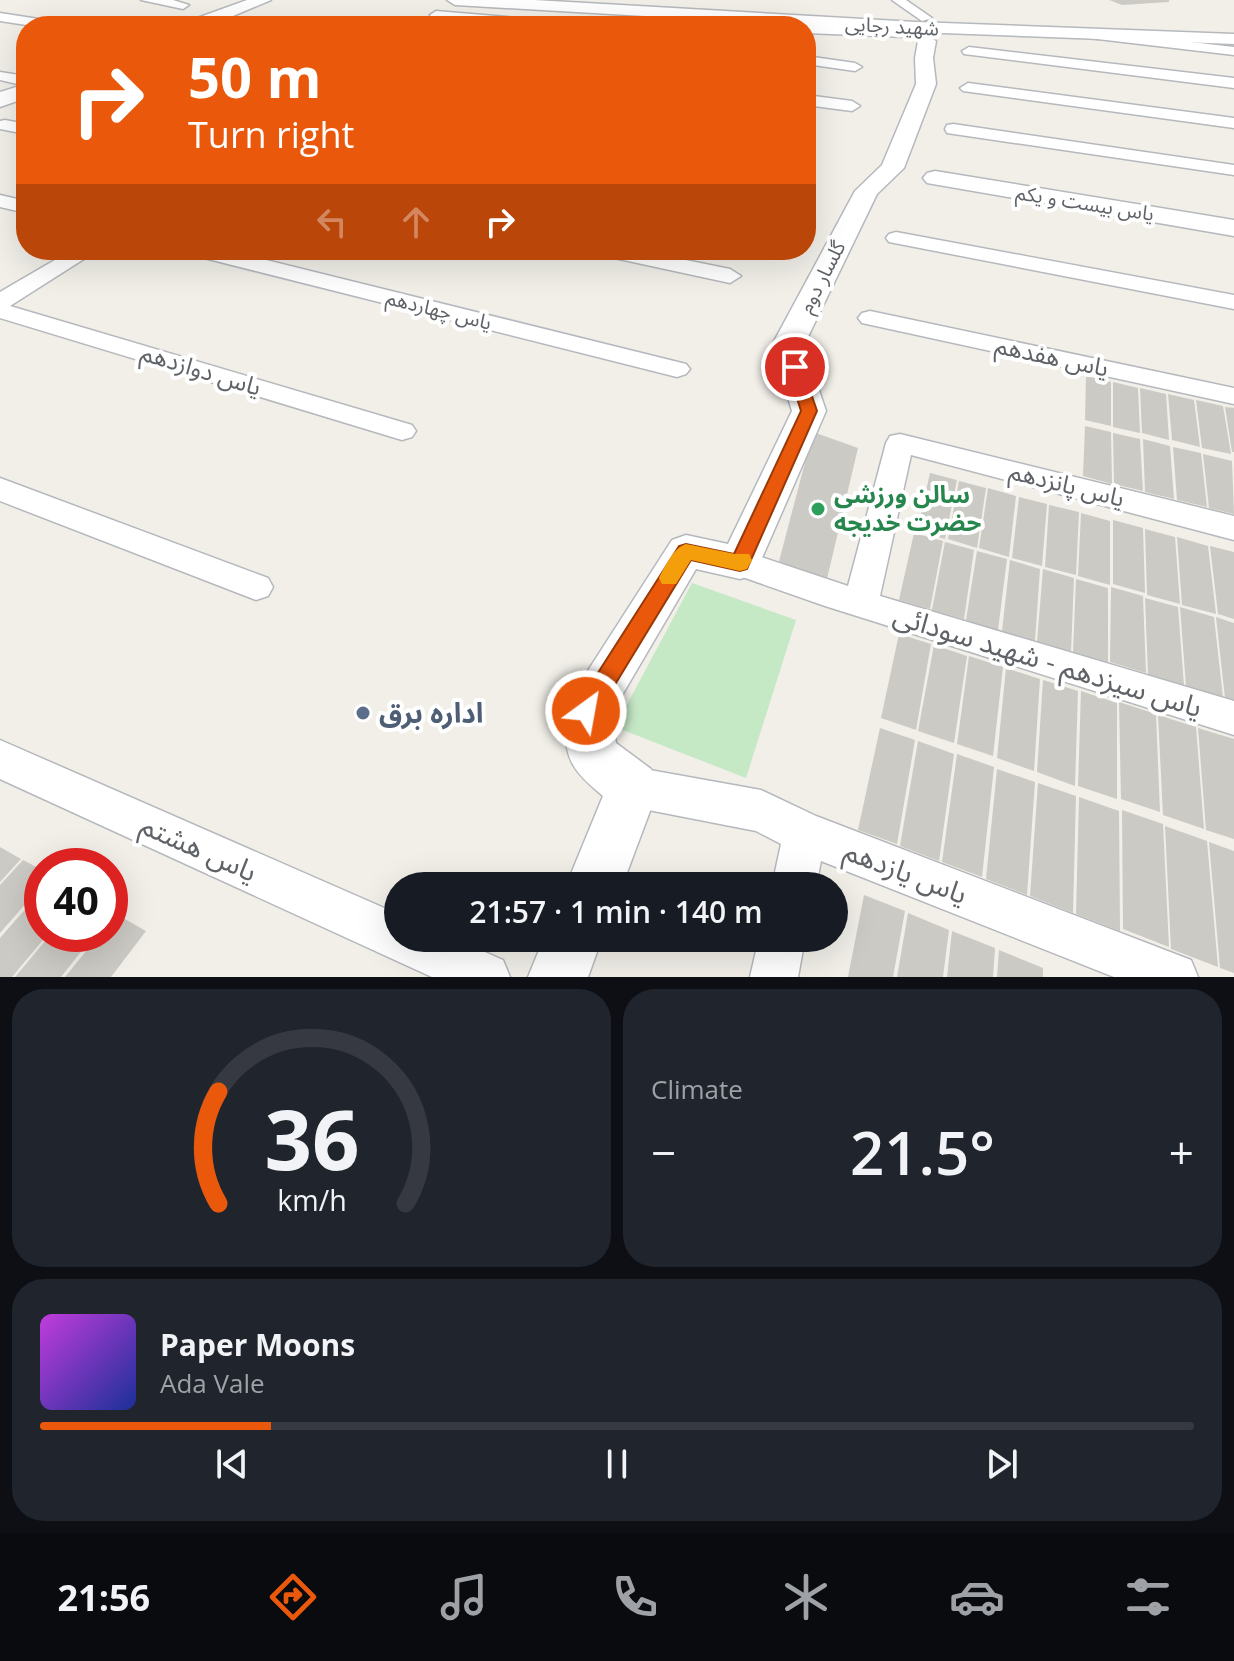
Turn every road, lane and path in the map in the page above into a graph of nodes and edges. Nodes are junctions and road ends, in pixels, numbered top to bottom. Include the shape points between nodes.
1 (147, 0) edge
2 (245, 0) edge
3 (263, 0) edge
4 (455, 0) edge
5 (584, 3) edge
6 (183, 5) dead end
7 (557, 7) junction
8 (895, 11) edge
9 (205, 16) edge
10 (219, 16) edge
11 (548, 16) edge
12 (697, 16) edge
13 (816, 17) edge
14 (1234, 28) edge
15 (816, 29) edge
16 (926, 30) junction
17 (1125, 30) junction
18 (1092, 34) junction
19 (1234, 39) edge
20 (969, 51) dead end
21 (1234, 51) edge
22 (816, 61) edge
23 (855, 67) dead end
24 (1234, 83) edge
25 (968, 88) dead end
26 (816, 101) edge
27 (852, 106) dead end
28 (1234, 123) edge
29 (5, 125) dead end
30 (16, 127) edge
31 (953, 129) dead end
32 (1234, 170) edge
33 (935, 178) dead end
34 (1234, 228) edge
35 (896, 238) dead end
36 (70, 260) edge
37 (240, 260) edge
38 (653, 260) edge
39 (730, 276) dead end
40 (0, 302) edge
41 (1234, 302) edge
42 (0, 310) edge
43 (870, 318) dead end
44 (677, 369) dead end
45 (1234, 396) edge
46 (402, 431) dead end
47 (0, 489) edge
48 (1234, 528) edge
49 (740, 563) junction
50 (256, 587) dead end
51 (861, 604) junction
52 (1234, 718) edge
53 (0, 759) edge
54 (633, 787) junction
55 (805, 833) junction
56 (600, 872) edge
57 (797, 872) edge
58 (384, 932) edge
59 (430, 952) edge
60 (568, 952) edge
61 (779, 952) edge
62 (486, 977) edge
63 (558, 977) edge
64 (774, 977) edge
65 (1174, 977) edge

1 - 6 street
2 - 9 main road
3 - 10 main road
4 - 7 street, شهید رجایی
5 - 7 street, شهید رجایی
5 - 8 street, شهید رجایی
5 - 12 street, شهید رجایی
7 - 11 street
8 - 13 street, شهید رجایی
8 - 16 street
8 - 16 street, شهید رجایی
8 - 16 street
14 - 17 street, شهید رجایی
15 - 16 street
16 - 17 street, شهید رجایی
16 - 18 street, شهید رجایی
16 - 49 street, گلسار دوم via 926,84 892,168 867,191 788,345 809,411
17 - 18 street, شهید رجایی
17 - 19 street, شهید رجایی
18 - 21 street
20 - 24 street
22 - 23 street
25 - 28 street
26 - 27 street
29 - 30 street
31 - 32 street
33 - 34 street, یاس بیست و یکم
35 - 41 street
36 - 40 street
37 - 44 street, یاس چهاردهم
38 - 39 street
42 - 46 street, یاس دوازدهم
43 - 45 street, یاس هفدهم
47 - 50 street
48 - 51 street, یاس پانزدهم via 900,443
49 - 51 street, یاس سیزدهم - شهید سودائی
49 - 54 street via 686,551 586,711 593,756
51 - 52 street, یاس سیزدهم - شهید سودائی
53 - 58 street, یاس هشتم
54 - 55 street, یاس یازدهم via 761,811
54 - 56 street
55 - 57 street
55 - 65 street, یاس یازدهم
59 - 62 street, یاس هشتم
60 - 63 street
61 - 64 street

